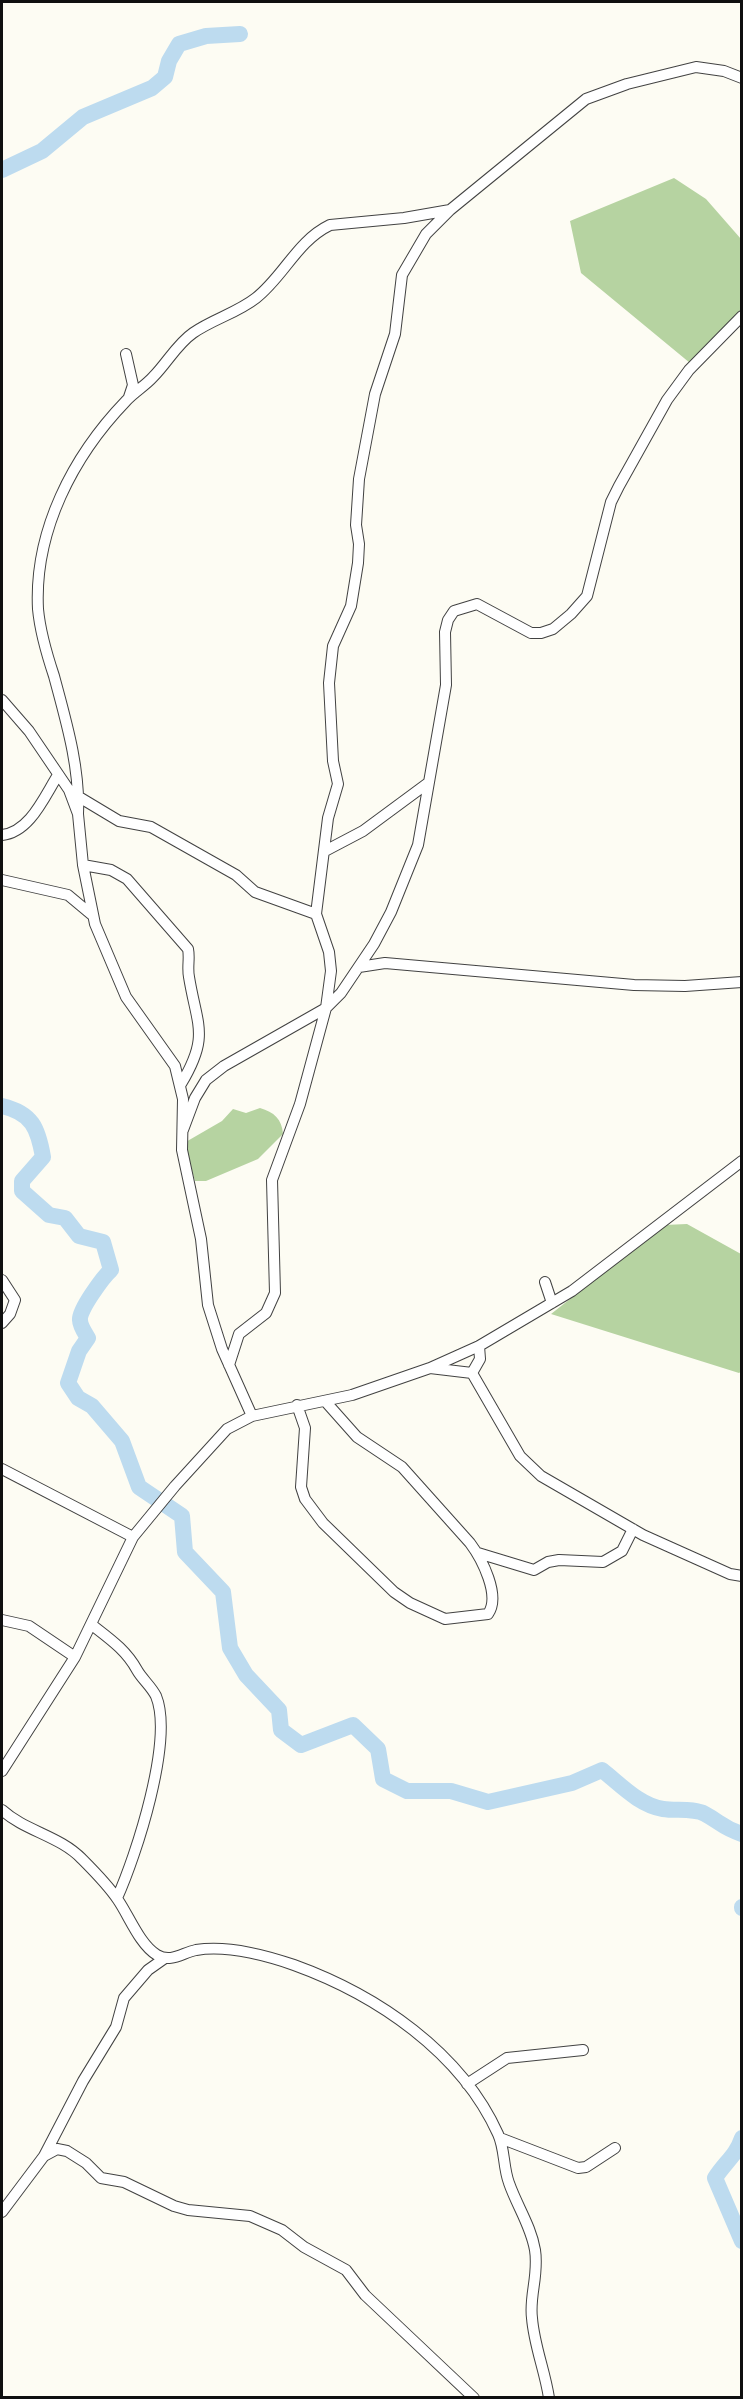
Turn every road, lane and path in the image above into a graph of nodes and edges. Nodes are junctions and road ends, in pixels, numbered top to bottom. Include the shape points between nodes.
1 (741, 78) edge
2 (450, 210) junction
3 (741, 316) edge
4 (126, 354) dead end
5 (129, 398) junction
6 (2, 700) edge
7 (58, 775) junction
8 (428, 783) junction
9 (79, 797) junction
10 (78, 814) junction
11 (2, 835) edge
12 (325, 850) junction
13 (83, 864) junction
14 (2, 880) edge
15 (316, 914) junction
16 (92, 915) junction
17 (359, 967) junction
18 (741, 982) edge
19 (326, 1008) junction
20 (181, 1084) junction
21 (183, 1130) junction
22 (741, 1161) edge
23 (2, 1280) edge
24 (545, 1282) dead end
25 (552, 1303) junction
26 (2, 1323) edge
27 (479, 1346) junction
28 (229, 1365) junction
29 (430, 1368) junction
30 (472, 1373) junction
31 (325, 1401) junction
32 (297, 1405) junction
33 (252, 1416) junction
34 (2, 1469) edge
35 (633, 1529) junction
36 (133, 1538) junction
37 (478, 1553) junction
38 (741, 1576) edge
39 (2, 1620) edge
40 (92, 1625) junction
41 (75, 1657) junction
42 (2, 1771) edge
43 (2, 1810) edge
44 (117, 1898) junction
45 (165, 1958) junction
46 (583, 2050) dead end
47 (467, 2084) junction
48 (500, 2138) junction
49 (615, 2148) dead end
50 (44, 2156) junction
51 (2, 2212) edge
52 (474, 2397) edge
53 (549, 2397) edge

1 - 2 street via 713,68 687,68 586,99
2 - 5 street via 330,225 320,230 300,247 271,285 245,306 193,333
2 - 12 street via 426,234 402,274 395,334 375,394 365,441 356,525 358,563 351,606 333,646 329,682 338,784 328,818
3 - 8 street via 667,400 619,486 587,596 579,606 541,633 531,633 477,604 454,611 448,620 446,685
4 - 5 street via 133,385
5 - 9 street via 70,476 41,559 38,610 69,730
6 - 7 street via 29,730
7 - 10 street
7 - 11 street via 26,824 12,834
8 - 12 street via 363,831
8 - 17 street via 418,845 391,912
9 - 10 street
9 - 15 street via 119,821 151,827 236,875 255,892
10 - 13 street
12 - 15 street
13 - 16 street
13 - 20 street via 111,870 127,879 188,949 188,972 200,1031 198,1049
14 - 16 street via 68,895
15 - 19 street via 331,971
16 - 20 street via 126,997 175,1066
17 - 18 street via 385,963 660,986
17 - 19 street
19 - 21 street via 206,1080
19 - 28 street via 300,1104 272,1180 275,1293 266,1313 239,1334
20 - 21 street
21 - 28 street via 182,1150 201,1239 208,1305
22 - 25 street
23 - 26 street via 15,1300
24 - 25 street
25 - 27 street
27 - 29 street
27 - 30 street via 480,1359
28 - 33 street
29 - 30 street
29 - 31 street
30 - 35 street via 514,1447 530,1466 558,1488
31 - 32 street
31 - 37 street via 357,1437 402,1467
32 - 33 street
32 - 37 street via 305,1428 305,1499 323,1523 394,1592 433,1616 483,1616 492,1608 494,1590
33 - 36 street via 227,1429
34 - 36 street
35 - 37 street via 622,1551 599,1563 559,1560 534,1570
35 - 38 street
36 - 40 street
39 - 41 street via 29,1626
40 - 41 street
40 - 44 street via 133,1660 159,1705 160,1745 154,1779 133,1857
41 - 42 street
43 - 44 street via 13,1821 80,1856
44 - 45 street via 146,1944
45 - 47 street via 218,1949 265,1957 315,1974 366,1999 428,2041
45 - 50 street via 147,1970 124,1998 116,2027
46 - 47 street via 507,2058
47 - 48 street
48 - 49 street via 578,2168
48 - 53 street via 508,2182 534,2245 536,2278 531,2317
50 - 51 street
50 - 52 street via 57,2149 67,2151 101,2178 124,2182 174,2206 188,2211 250,2216 282,2230 346,2270 365,2295

